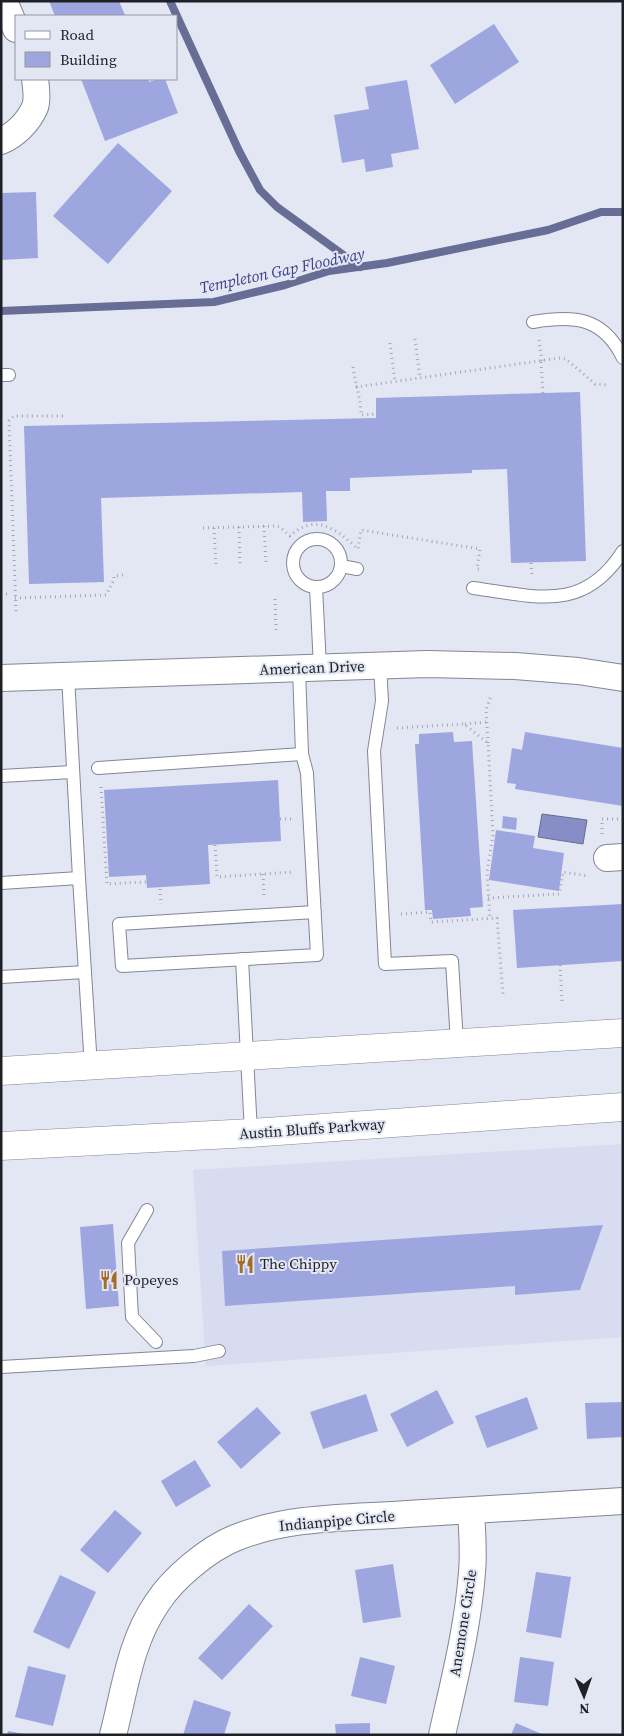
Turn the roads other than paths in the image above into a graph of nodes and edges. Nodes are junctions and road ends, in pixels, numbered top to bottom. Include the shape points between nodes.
1 (4, 1) edge
2 (15, 27) edge
3 (35, 80) edge
4 (1, 140) edge
5 (533, 322) dead end
6 (623, 358) edge
7 (623, 551) edge
8 (340, 566) junction
9 (357, 569) dead end
10 (316, 587) junction
11 (473, 588) dead end
12 (380, 665) junction
13 (309, 668) junction
14 (68, 676) junction
15 (1, 678) edge
16 (623, 678) edge
17 (302, 754) junction
18 (98, 768) dead end
19 (73, 772) junction
20 (1, 776) edge
21 (79, 878) junction
22 (1, 883) edge
23 (315, 912) junction
24 (242, 959) junction
25 (85, 972) junction
26 (1, 977) edge
27 (623, 1033) edge
28 (458, 1044) junction
29 (248, 1056) junction
30 (91, 1067) junction
31 (1, 1072) edge
32 (623, 1107) edge
33 (250, 1133) junction
34 (1, 1146) edge
35 (147, 1210) dead end
36 (156, 1342) dead end
37 (219, 1351) dead end
38 (1, 1368) edge
39 (623, 1501) edge
40 (471, 1511) junction
41 (113, 1735) edge
42 (442, 1735) edge

1 - 2 street
3 - 4 street via 32,131
5 - 6 lane via 572,318 587,322 609,336
7 - 11 lane via 605,574 573,594 531,596
8 - 9 lane
8 - 10 lane via 330,583
8 - 10 lane via 338,551 326,541 310,540 297,548 292,564 294,571 302,582
10 - 13 lane
12 - 13 street, American Drive
12 - 16 street, American Drive via 471,664 578,671
12 - 28 lane via 382,701 374,751 385,964 452,961
13 - 14 street, American Drive
13 - 17 lane
14 - 15 street, American Drive
14 - 19 lane
17 - 18 lane
17 - 23 lane via 307,773
19 - 20 lane
19 - 21 lane
21 - 22 lane
21 - 25 lane
23 - 24 lane via 317,955
23 - 24 lane via 119,924 122,966
24 - 29 lane
25 - 26 lane
25 - 30 lane
27 - 28 main road
28 - 29 main road
29 - 30 main road
29 - 33 lane
30 - 31 main road
32 - 33 main road, Austin Bluffs Parkway
33 - 34 main road, Austin Bluffs Parkway
35 - 36 lane via 128,1243 132,1317
37 - 38 lane via 194,1356
39 - 40 street, Indianpipe Circle
40 - 41 street, Indianpipe Circle via 323,1519 272,1526 234,1538 210,1552 182,1574 158,1601 142,1627 130,1659
40 - 42 street, Anemone Circle via 473,1570

